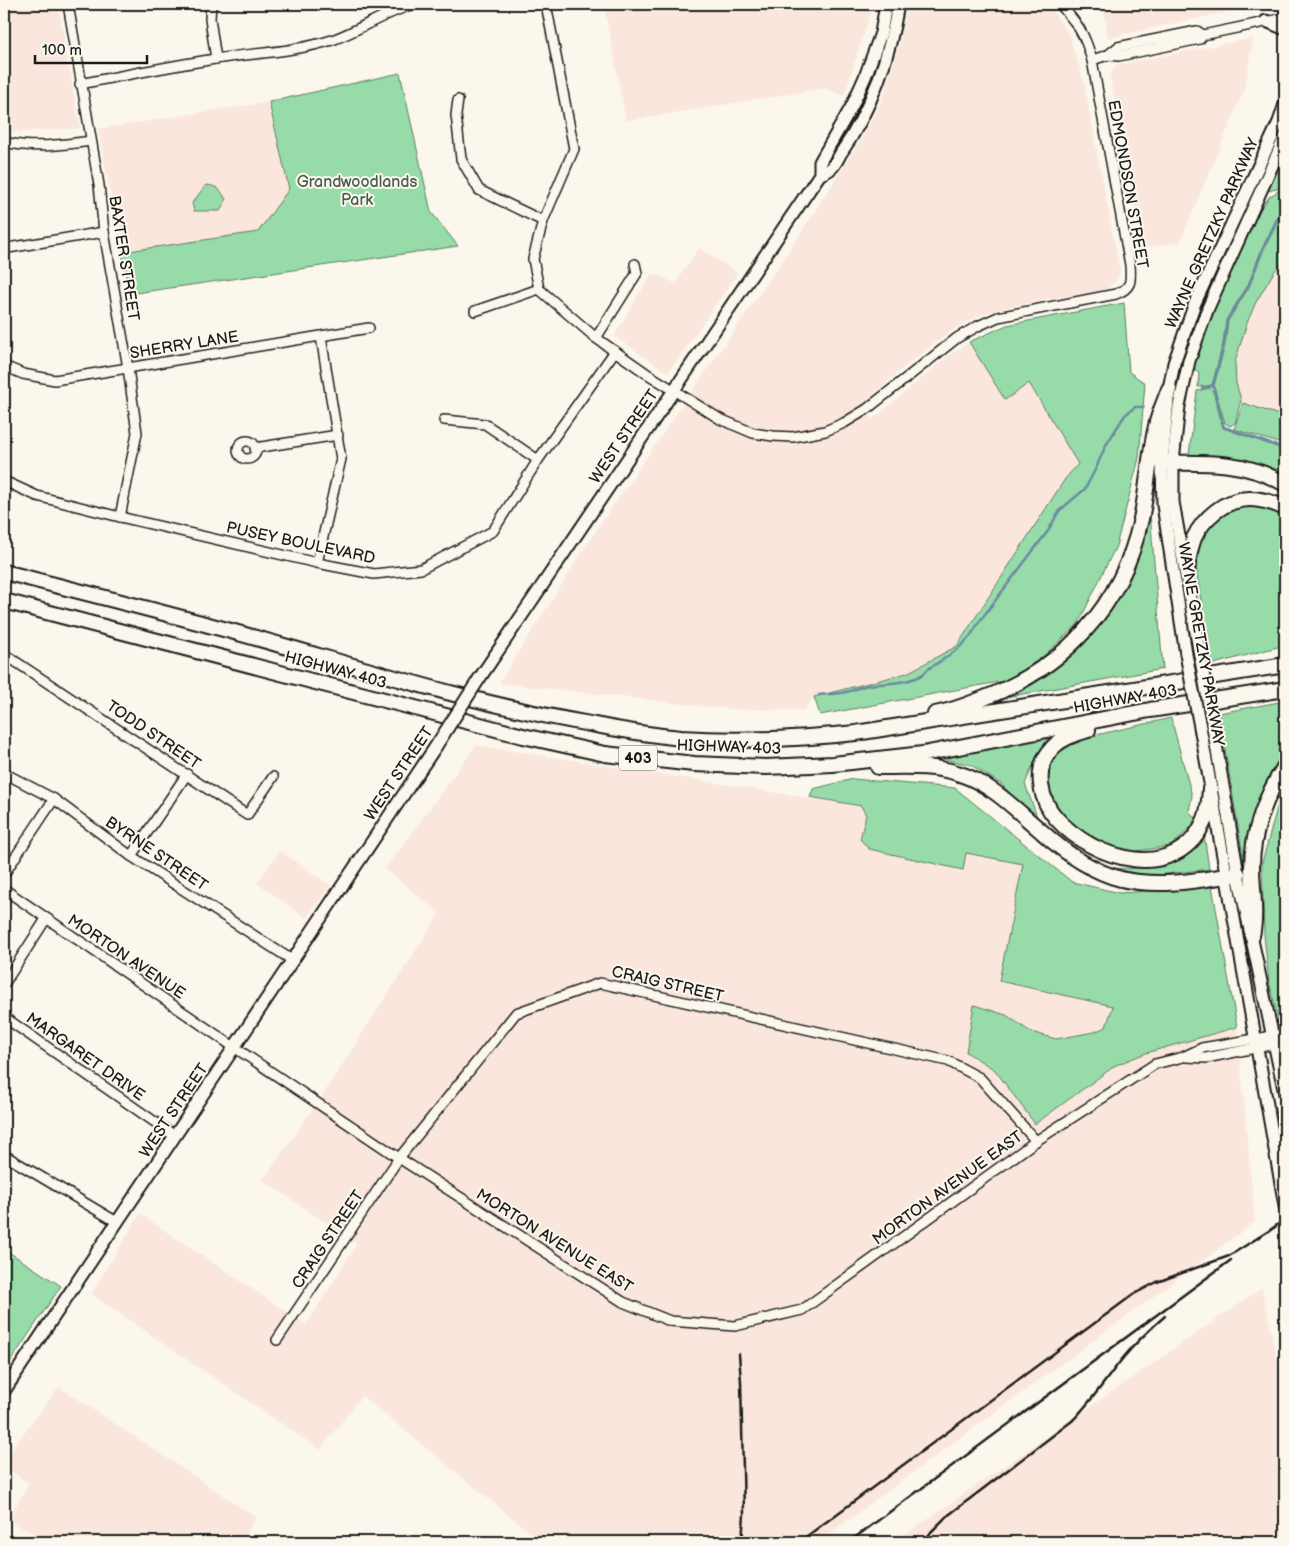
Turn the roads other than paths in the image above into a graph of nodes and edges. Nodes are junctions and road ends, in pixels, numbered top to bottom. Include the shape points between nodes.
1 (68, 4) edge
2 (211, 4) edge
3 (416, 4) edge
4 (546, 4) edge
5 (886, 4) edge
6 (898, 4) edge
7 (1060, 4) edge
8 (1284, 21) edge
9 (1266, 22) joint
10 (216, 59) junction
11 (1092, 60) junction
12 (80, 84) junction
13 (458, 100) dead end
14 (1285, 104) edge
15 (1285, 137) edge
16 (91, 141) junction
17 (4, 142) edge
18 (820, 174) junction
19 (542, 221) junction
20 (104, 232) junction
21 (8, 248) dead end
22 (636, 264) dead end
23 (539, 289) junction
24 (475, 311) dead end
25 (370, 328) dead end
26 (321, 337) junction
27 (596, 338) junction
28 (615, 351) junction
29 (4, 366) edge
30 (128, 368) junction
31 (674, 390) junction
32 (1169, 390) junction
33 (444, 420) dead end
34 (338, 435) junction
35 (256, 448) dead end
36 (538, 460) junction
37 (1168, 462) junction
38 (4, 481) edge
39 (1285, 484) edge
40 (1285, 508) edge
41 (120, 517) junction
42 (317, 563) junction
43 (4, 572) edge
44 (1187, 572) junction
45 (4, 600) edge
46 (4, 654) edge
47 (1285, 657) edge
48 (1285, 665) edge
49 (1217, 677) junction
50 (1285, 689) edge
51 (1150, 710) junction
52 (856, 733) junction
53 (833, 764) junction
54 (1285, 766) edge
55 (4, 774) edge
56 (187, 774) junction
57 (273, 777) dead end
58 (1210, 789) junction
59 (54, 799) junction
60 (131, 856) junction
61 (4, 874) edge
62 (1232, 875) junction
63 (4, 890) edge
64 (46, 918) junction
65 (1252, 936) junction
66 (292, 960) junction
67 (4, 984) edge
68 (4, 1017) edge
69 (1285, 1034) edge
70 (1278, 1041) edge
71 (1257, 1043) junction
72 (234, 1047) junction
73 (1285, 1094) edge
74 (175, 1136) junction
75 (1036, 1141) junction
76 (4, 1155) edge
77 (399, 1158) junction
78 (1285, 1206) edge
79 (117, 1222) junction
80 (277, 1340) dead end
81 (4, 1391) edge

1 - 12 street, BAXTER STREET
2 - 10 street
3 - 10 street via 332,40
4 - 19 street via 574,149
5 - 18 main road, WEST STREET via 881,33 865,77 820,162
6 - 18 main road, WEST STREET via 887,56 873,94 851,140 830,169
7 - 11 street, EDMONDSON STREET via 1086,39
8 - 9 main road
9 - 11 street via 1203,35 1191,41
10 - 12 street
11 - 31 street, EDMONDSON STREET via 1130,265 1129,284 1124,290 998,317 978,326 957,338 868,409 826,430 793,437 752,433 720,419
12 - 16 street, BAXTER STREET
13 - 19 street via 456,115 461,159 479,190
14 - 32 main road, WAYNE GRETZKY PARKWAY via 1195,303 1174,363
15 - 37 main road, WAYNE GRETZKY PARKWAY via 1208,308 1189,361
16 - 17 street via 48,147
16 - 20 street, BAXTER STREET
18 - 31 main road, WEST STREET
19 - 23 street via 532,259
20 - 21 street
20 - 30 street, BAXTER STREET
22 - 27 street via 637,274
23 - 24 street
23 - 27 street
25 - 26 street, SHERRY LANE
26 - 30 street, SHERRY LANE
26 - 34 street
27 - 28 street
28 - 31 street
28 - 36 street, PUSEY BOULEVARD
29 - 30 street, SHERRY LANE via 23,374 55,380
30 - 41 street, BAXTER STREET via 137,433
31 - 66 main road, WEST STREET, bridge
32 - 37 main road, WAYNE GRETZKY PARKWAY
32 - 52 highway via 1157,422 1141,520 1129,558 1101,612 1081,635 1057,659 1001,692 942,713 874,726
33 - 36 street via 485,424
34 - 35 street
34 - 42 street via 341,459
36 - 42 street, PUSEY BOULEVARD via 494,531 421,568 374,574
37 - 39 highway via 1231,464 1269,474
37 - 44 main road, WAYNE GRETZKY PARKWAY
37 - 58 main road, WAYNE GRETZKY PARKWAY, bridge via 1163,505
38 - 41 street, PUSEY BOULEVARD via 37,496
40 - 44 highway via 1254,498 1234,501 1220,508 1207,518 1194,538
41 - 42 street, PUSEY BOULEVARD
43 - 52 highway, HIGHWAY 403 / 403 via 451,693 619,730 680,738 744,740
44 - 62 main road, WAYNE GRETZKY PARKWAY, bridge via 1214,733
45 - 53 highway, HIGHWAY 403 / 403 via 470,722 605,754 727,766
46 - 56 street, TODD STREET
47 - 49 highway
48 - 49 highway, HIGHWAY 403 / 403
49 - 52 highway, HIGHWAY 403 / 403
50 - 51 highway, HIGHWAY 403 / 403
51 - 53 highway, HIGHWAY 403 / 403 via 923,754
51 - 58 highway via 1074,734 1049,752 1042,769 1042,795 1056,818 1078,837 1115,856 1136,860 1163,858 1183,848 1200,829 1207,812
53 - 62 highway via 854,768 943,769 959,773 1000,795 1081,862 1121,878 1156,884
54 - 65 highway via 1260,819 1255,840 1252,866 1255,921
55 - 59 street, BYRNE STREET
56 - 57 street, TODD STREET via 247,816
56 - 60 street
58 - 62 main road, WAYNE GRETZKY PARKWAY
59 - 60 street, BYRNE STREET
59 - 61 street
60 - 66 street, BYRNE STREET
62 - 65 main road, WAYNE GRETZKY PARKWAY
62 - 71 main road, WAYNE GRETZKY PARKWAY
63 - 64 street, MORTON AVENUE
64 - 67 street
64 - 72 street, MORTON AVENUE
65 - 70 main road, WAYNE GRETZKY PARKWAY
66 - 72 main road, WEST STREET
68 - 74 street, MARGARET DRIVE
69 - 70 street, MORTON AVENUE EAST
70 - 71 street, MORTON AVENUE EAST
70 - 73 main road, WAYNE GRETZKY PARKWAY
71 - 75 street, MORTON AVENUE EAST via 1202,1048 1183,1057 1154,1064
71 - 78 main road, WAYNE GRETZKY PARKWAY
72 - 74 main road, WEST STREET
72 - 77 street, MORTON AVENUE EAST
74 - 79 main road, WEST STREET
75 - 77 street, MORTON AVENUE EAST via 802,1310 735,1326 670,1321 623,1302
75 - 77 street, CRAIG STREET via 980,1078 948,1061 600,983 516,1013
76 - 79 street
77 - 80 street, CRAIG STREET
79 - 81 main road, WEST STREET

